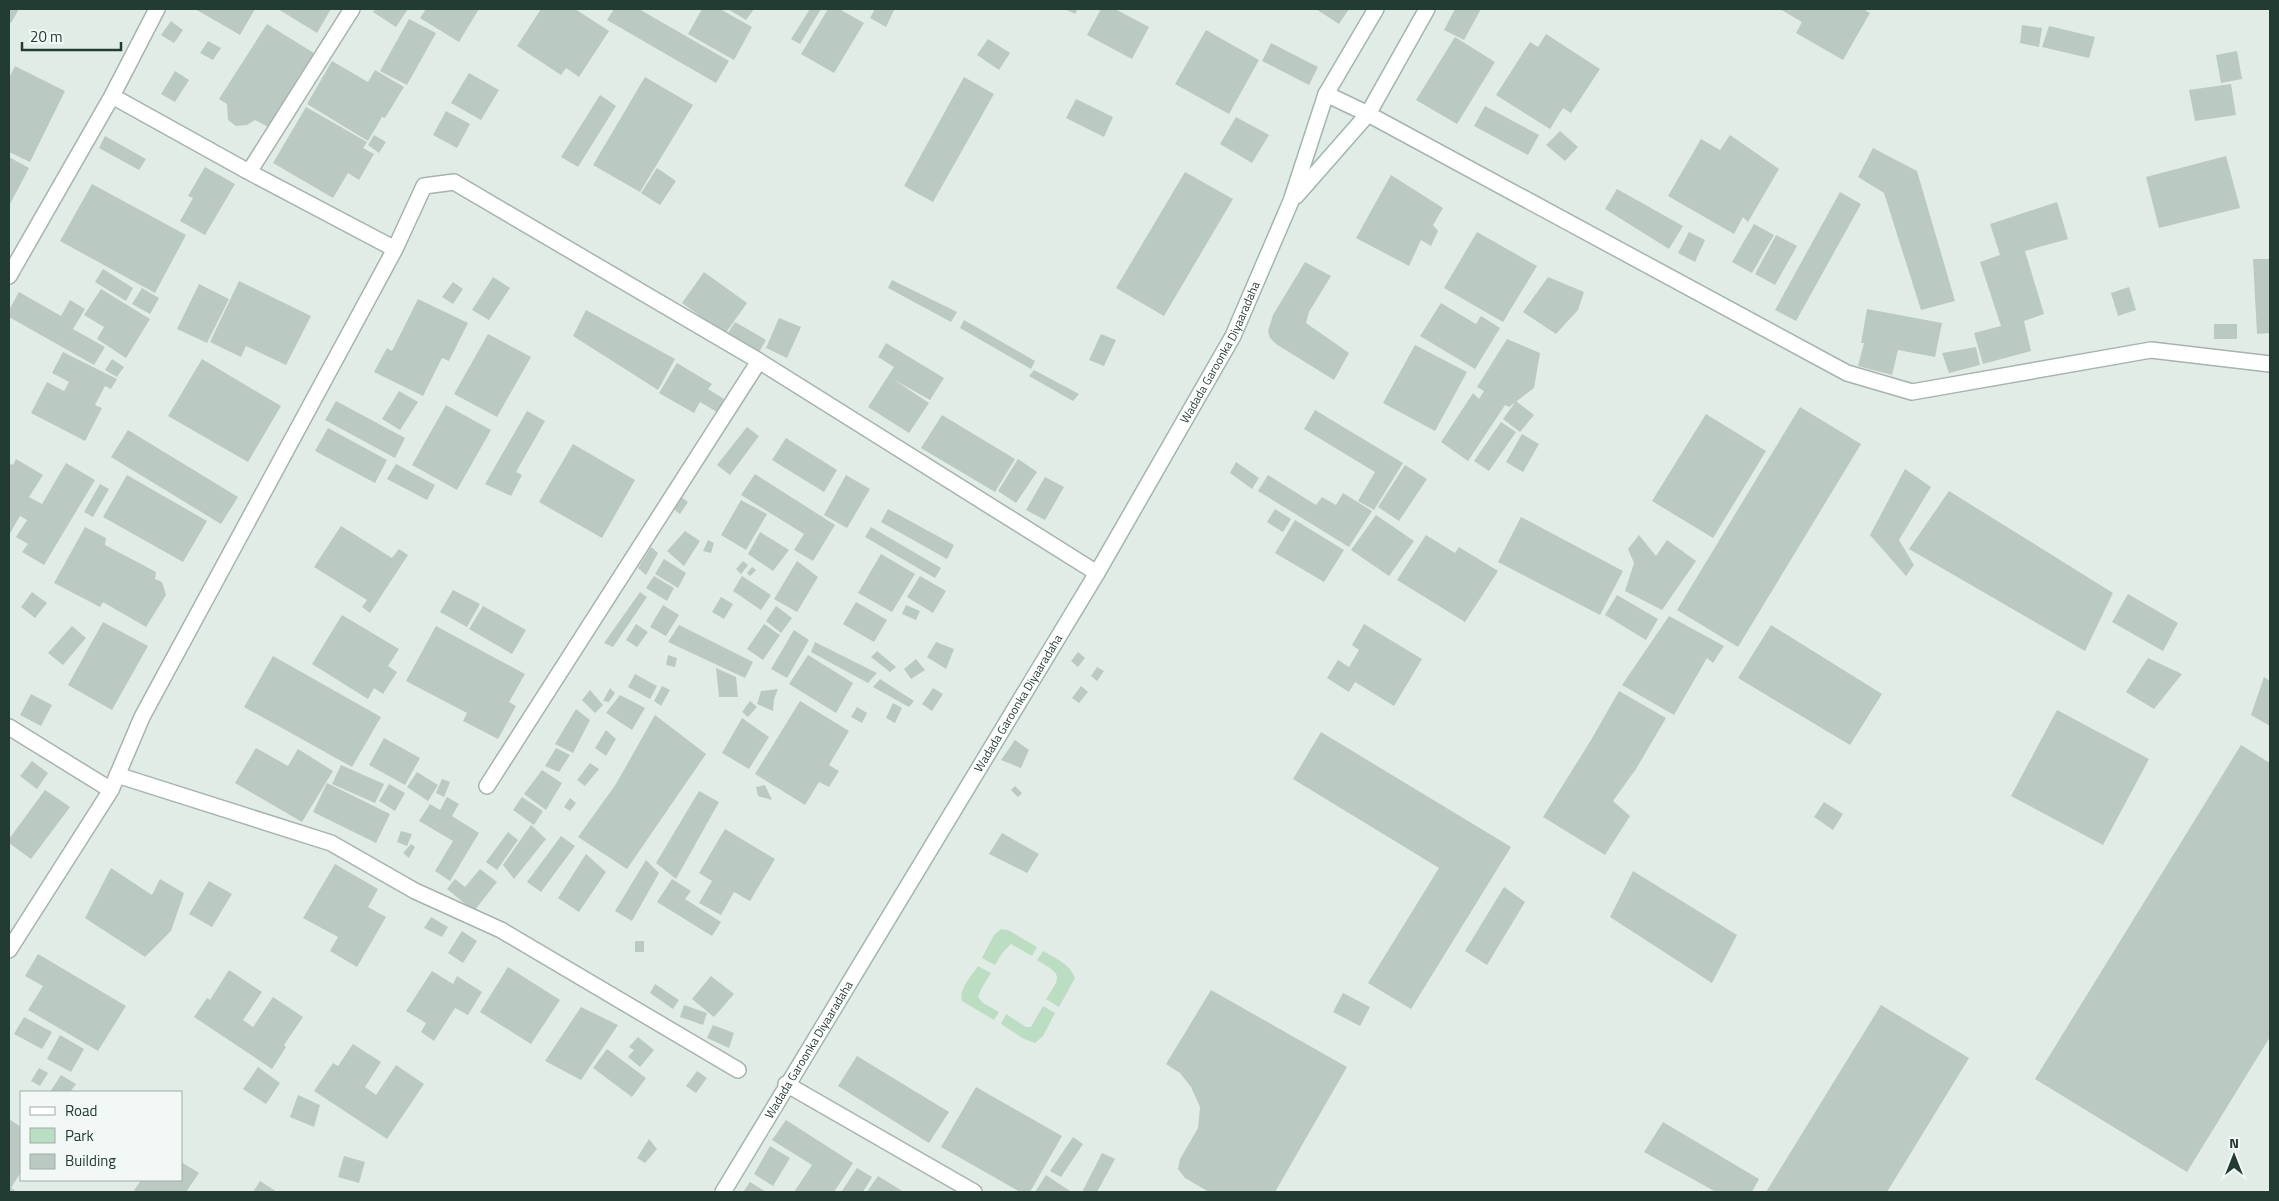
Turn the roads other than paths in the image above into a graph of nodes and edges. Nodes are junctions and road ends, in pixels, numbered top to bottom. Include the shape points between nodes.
1 (157, 9) edge
2 (352, 9) edge
3 (1376, 9) edge
4 (1427, 9) edge
5 (1326, 94) junction
6 (112, 96) junction
7 (1368, 114) junction
8 (248, 172) junction
9 (1291, 201) junction
10 (394, 249) junction
11 (9, 276) edge
12 (759, 362) junction
13 (2270, 364) edge
14 (1097, 573) junction
15 (9, 727) edge
16 (117, 776) junction
17 (487, 786) dead end
18 (111, 790) junction
19 (9, 950) edge
20 (738, 1070) dead end
21 (786, 1084) junction
22 (723, 1192) edge
23 (974, 1192) edge

1 - 6 street
2 - 8 street
3 - 5 street, Wadada Garoonka Diyaaradaha
4 - 7 street, Wadada Garoonka Diyaaradaha
5 - 7 street
5 - 9 street, Wadada Garoonka Diyaaradaha
6 - 8 street
6 - 11 street
7 - 9 street, Wadada Garoonka Diyaaradaha
7 - 13 street via 1847,374 1912,392 2151,350
8 - 10 street
9 - 14 street, Wadada Garoonka Diyaaradaha via 1233,336
10 - 12 street via 424,186 454,182
10 - 16 street via 142,717
12 - 14 street
12 - 17 street
14 - 21 street, Wadada Garoonka Diyaaradaha
15 - 18 street
16 - 18 street
16 - 20 street via 331,843 415,891 501,930
18 - 19 street
21 - 22 street, Wadada Garoonka Diyaaradaha
21 - 23 street

